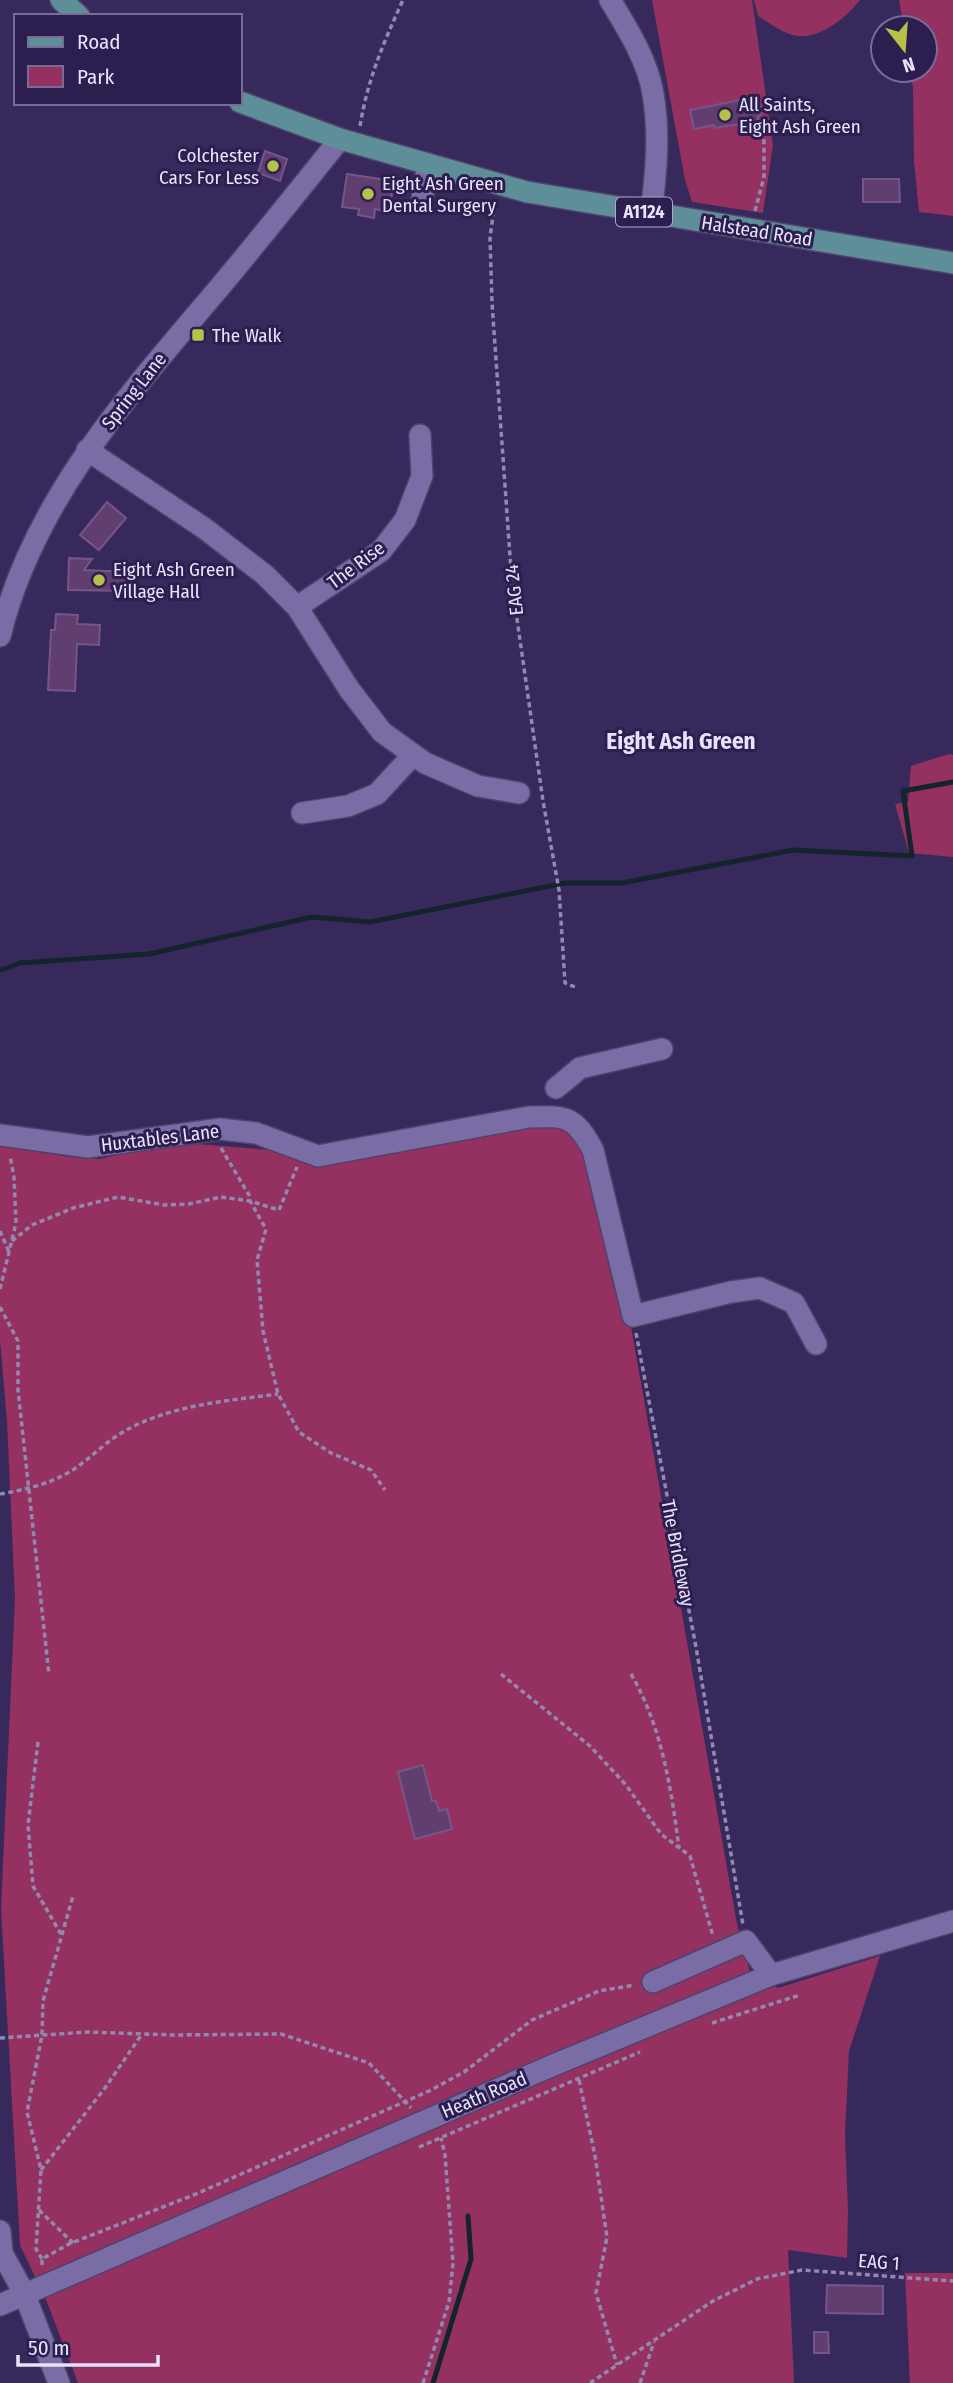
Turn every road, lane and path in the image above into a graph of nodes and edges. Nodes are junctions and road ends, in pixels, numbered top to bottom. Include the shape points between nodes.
1 (61, 0) edge
2 (403, 0) edge
3 (610, 0) edge
4 (77, 14) edge
5 (242, 103) edge
6 (764, 121) dead end
7 (348, 142) junction
8 (428, 164) junction
9 (499, 184) junction
10 (422, 198) dead end
11 (651, 214) junction
12 (751, 230) junction
13 (953, 263) edge
14 (420, 435) dead end
15 (88, 450) junction
16 (297, 607) junction
17 (0, 636) edge
18 (413, 755) junction
19 (519, 793) dead end
20 (302, 813) dead end
21 (575, 987) dead end
22 (662, 1049) dead end
23 (556, 1088) junction
24 (524, 1118) junction
25 (578, 1126) junction
26 (220, 1129) junction
27 (3, 1135) edge
28 (304, 1151) junction
29 (250, 1201) junction
30 (0, 1231) edge
31 (12, 1241) junction
32 (9, 1253) junction
33 (0, 1289) edge
34 (0, 1307) edge
35 (633, 1316) junction
36 (816, 1344) dead end
37 (278, 1394) junction
38 (28, 1489) junction
39 (385, 1490) dead end
40 (0, 1494) edge
41 (501, 1674) dead end
42 (631, 1674) dead end
43 (49, 1675) dead end
44 (38, 1742) dead end
45 (679, 1848) junction
46 (73, 1896) dead end
47 (953, 1921) edge
48 (62, 1936) junction
49 (746, 1941) junction
50 (722, 1951) junction
51 (771, 1975) junction
52 (653, 1982) joint
53 (800, 1995) dead end
54 (707, 2024) dead end
55 (142, 2034) junction
56 (42, 2035) junction
57 (0, 2038) edge
58 (648, 2047) dead end
59 (574, 2057) junction
60 (579, 2079) junction
61 (405, 2102) junction
62 (429, 2119) junction
63 (441, 2138) junction
64 (41, 2170) junction
65 (38, 2210) junction
66 (0, 2231) edge
67 (73, 2243) junction
68 (1, 2255) edge
69 (42, 2259) junction
70 (953, 2281) edge
71 (33, 2289) junction
72 (0, 2305) edge
73 (654, 2341) junction
74 (617, 2365) junction
75 (59, 2383) edge
76 (423, 2383) edge
77 (590, 2383) edge
78 (640, 2383) edge

1 - 4 main road
2 - 7 path via 373,67
3 - 11 street via 653,92 656,167
5 - 7 main road, Halstead Road / A1124
6 - 12 path via 765,177
7 - 8 main road, Halstead Road / A1124
7 - 15 street, Spring Lane via 181,333
8 - 9 main road, Halstead Road / A1124
8 - 10 street
9 - 11 main road, Halstead Road / A1124
9 - 21 path, EAG 24 via 490,237 492,303 512,584 559,890 565,983
11 - 12 main road, Halstead Road / A1124
12 - 13 main road, Halstead Road / A1124
14 - 16 street, The Rise via 422,476 405,520 381,551
15 - 16 street via 204,528 265,575
15 - 17 street, Spring Lane via 32,546 15,583
16 - 18 street via 374,722
18 - 19 street via 478,786
18 - 20 street via 377,794 348,806
22 - 23 street via 579,1069
23 - 24 street
23 - 25 street
24 - 25 street, Huxtables Lane via 562,1116
24 - 28 street, Huxtables Lane via 318,1156
25 - 35 street via 593,1150
26 - 27 street, Huxtables Lane via 88,1147
26 - 28 street, Huxtables Lane via 256,1133
26 - 29 path via 221,1150
27 - 31 path via 14,1177
28 - 29 path via 279,1210
29 - 31 path via 221,1197 164,1205 118,1197 32,1225
29 - 37 path via 266,1229 257,1260 264,1331
30 - 32 path
31 - 32 path
32 - 33 path
34 - 38 path via 18,1340
35 - 36 street via 760,1288 794,1303
35 - 49 path, The Bridleway
37 - 38 path via 175,1411 123,1432 69,1472
37 - 39 path via 299,1432 331,1453 371,1470
38 - 40 path
38 - 43 path
41 - 45 path via 590,1746 626,1785 661,1834
42 - 45 path via 645,1697 662,1745
44 - 48 path via 28,1825 33,1886
45 - 50 path via 690,1856 713,1937
46 - 48 path
47 - 51 street, Heath Road
48 - 56 path via 43,2001
49 - 50 street
49 - 51 street
50 - 52 street
51 - 59 street, Heath Road
52 - 61 path via 599,1991 532,2020 464,2072
53 - 54 path
55 - 56 path
55 - 61 path via 281,2034 369,2063
55 - 64 path
56 - 57 path
56 - 64 path via 27,2112
58 - 60 path
59 - 60 path
59 - 62 street, Heath Road
60 - 63 path
60 - 74 path via 607,2237 596,2293
61 - 62 path
61 - 67 path
62 - 63 path
62 - 71 street, Heath Road
63 - 76 path via 453,2263 449,2302
64 - 65 path
65 - 67 path
65 - 69 path via 36,2249
66 - 68 street
67 - 69 path
68 - 71 street
69 - 71 path
70 - 73 path, EAG 1 via 802,2270 757,2279 713,2301
71 - 72 street, Heath Road
71 - 75 street
73 - 74 path, EAG 1
73 - 78 path
74 - 77 path, EAG 1

